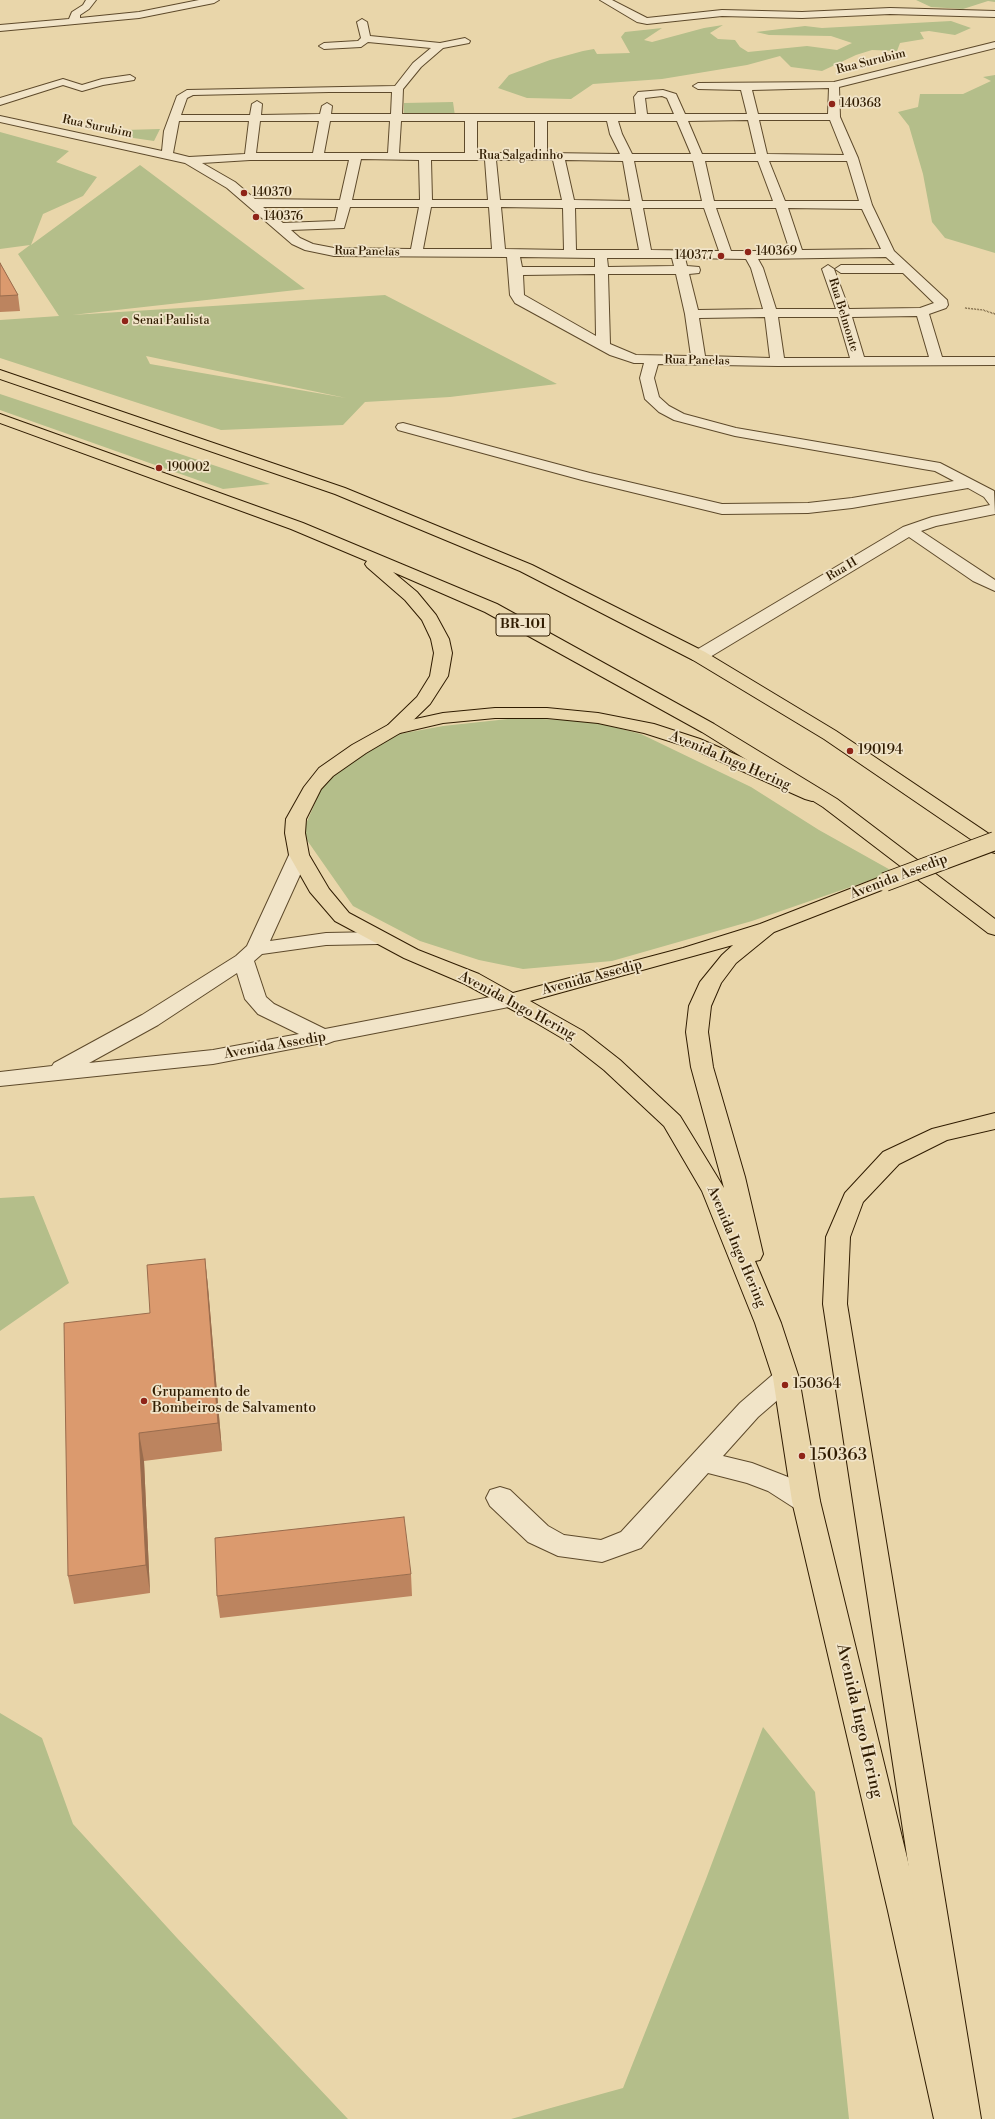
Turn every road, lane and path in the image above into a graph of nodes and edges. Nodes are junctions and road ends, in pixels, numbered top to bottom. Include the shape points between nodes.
1 (91, 0) edge
2 (164, 0) edge
3 (214, 0) edge
4 (606, 0) edge
5 (154, 12) junction
6 (995, 14) edge
7 (74, 22) junction
8 (362, 22) dead end
9 (0, 28) edge
10 (366, 39) junction
11 (465, 41) dead end
12 (995, 45) edge
13 (324, 46) dead end
14 (440, 46) junction
15 (82, 76) dead end
16 (130, 78) dead end
17 (63, 82) junction
18 (834, 85) junction
19 (698, 86) dead end
20 (746, 87) junction
21 (328, 88) junction
22 (398, 89) junction
23 (258, 90) junction
24 (0, 102) edge
25 (471, 117) junction
26 (541, 117) junction
27 (611, 117) junction
28 (642, 117) junction
29 (174, 118) junction
30 (257, 118) junction
31 (397, 118) junction
32 (682, 118) junction
33 (752, 118) junction
34 (834, 118) junction
35 (0, 119) edge
36 (325, 119) junction
37 (167, 154) junction
38 (250, 156) junction
39 (318, 156) junction
40 (356, 156) junction
41 (393, 156) junction
42 (425, 156) junction
43 (471, 156) junction
44 (490, 156) junction
45 (541, 156) junction
46 (558, 156) junction
47 (628, 157) junction
48 (698, 157) junction
49 (762, 157) junction
50 (852, 158) junction
51 (189, 160) junction
52 (251, 203) junction
53 (347, 204) junction
54 (426, 204) junction
55 (637, 204) junction
56 (494, 205) junction
57 (569, 205) junction
58 (709, 205) junction
59 (781, 205) junction
60 (866, 206) junction
61 (280, 227) junction
62 (346, 233) junction
63 (416, 248) junction
64 (506, 253) junction
65 (889, 253) junction
66 (570, 254) junction
67 (601, 254) junction
68 (726, 254) junction
69 (797, 254) junction
70 (646, 255) junction
71 (678, 255) junction
72 (750, 255) junction
73 (757, 268) junction
74 (773, 268) dead end
75 (742, 269) dead end
76 (813, 269) dead end
77 (828, 269) junction
78 (905, 269) junction
79 (603, 270) junction
80 (682, 270) junction
81 (704, 270) dead end
82 (516, 271) junction
83 (941, 305) junction
84 (922, 312) junction
85 (771, 313) junction
86 (844, 313) junction
87 (692, 314) junction
88 (995, 314) edge
89 (603, 345) junction
90 (652, 361) junction
91 (699, 361) junction
92 (995, 361) edge
93 (778, 362) junction
94 (858, 362) junction
95 (937, 362) junction
96 (0, 374) edge
97 (0, 418) edge
98 (403, 427) dead end
99 (970, 483) junction
100 (995, 502) edge
101 (995, 509) edge
102 (909, 530) junction
103 (357, 550) junction
104 (995, 586) edge
105 (699, 656) junction
106 (394, 729) junction
107 (830, 803) junction
108 (995, 841) edge
109 (995, 847) edge
110 (299, 855) junction
111 (767, 928) junction
112 (995, 929) edge
113 (378, 938) junction
114 (250, 955) junction
115 (511, 1000) junction
116 (326, 1036) junction
117 (54, 1073) junction
118 (0, 1079) edge
119 (995, 1121) edge
120 (768, 1323) junction
121 (786, 1378) junction
122 (703, 1461) junction
123 (500, 1498) dead end
124 (806, 1500) junction
125 (951, 2119) edge
126 (964, 2119) edge

1 - 7 street via 75,14
2 - 5 street
3 - 5 street
4 - 6 street via 645,21 722,13 802,15 890,11
5 - 7 street
7 - 9 street
8 - 10 street
10 - 13 street via 361,44
10 - 14 street
11 - 14 street
12 - 18 street, Rua Surubim
14 - 22 street via 417,66
15 - 17 street
16 - 17 street via 82,88
17 - 24 street
18 - 20 street
18 - 34 street, Rua Surubim
19 - 20 street
20 - 33 street
21 - 22 street
21 - 23 street
21 - 36 street
22 - 31 street
23 - 29 street via 196,90 187,93 182,96
23 - 30 street
25 - 26 street
25 - 31 street
25 - 43 street
26 - 27 street
26 - 45 street
27 - 28 street
27 - 47 street via 616,134
28 - 32 street
28 - 32 street via 639,97 645,93 660,92 672,96
29 - 30 street
29 - 37 street
30 - 36 street
30 - 38 street
31 - 36 street
31 - 41 street
32 - 33 street
32 - 48 street
33 - 34 street
33 - 49 street
34 - 50 street, Rua Surubim
35 - 37 street, Rua Surubim
36 - 39 street
37 - 51 street, Rua Surubim
38 - 39 street, Rua Salgadinho
38 - 51 street, Rua Salgadinho
39 - 40 street, Rua Salgadinho
40 - 41 street, Rua Salgadinho
40 - 53 street
41 - 42 street, Rua Salgadinho
42 - 43 street, Rua Salgadinho
42 - 54 street
43 - 44 street, Rua Salgadinho
44 - 45 street, Rua Salgadinho
44 - 56 street, Rua Panelas
45 - 46 street, Rua Salgadinho
46 - 47 street, Rua Salgadinho
46 - 57 street
47 - 48 street, Rua Salgadinho
47 - 55 street
48 - 49 street, Rua Salgadinho
48 - 58 street
49 - 50 street, Rua Salgadinho
49 - 59 street
50 - 60 street, Rua Surubim
51 - 52 street, Rua Panelas via 230,185
52 - 53 street
52 - 61 street, Rua Panelas
53 - 54 street
53 - 62 street
54 - 56 street
54 - 63 street
55 - 57 street
55 - 58 street
55 - 70 street
56 - 57 street
56 - 64 street, Rua Panelas
57 - 66 street
58 - 59 street
58 - 68 street
59 - 60 street
59 - 69 street
60 - 65 street, Rua Surubim
61 - 62 street
61 - 63 street, Rua Panelas via 296,241 322,250 350,253
62 - 63 street via 366,243
63 - 64 street, Rua Panelas
64 - 66 street, Rua Panelas
64 - 82 street, Rua Panelas
65 - 69 street, Rua Panelas
65 - 78 street, Rua Surubim
66 - 67 street, Rua Panelas
67 - 70 street, Rua Panelas
67 - 79 street
68 - 71 street, Rua Panelas
68 - 72 street, Rua Panelas
69 - 72 street, Rua Panelas
70 - 71 street, Rua Panelas
71 - 80 street
72 - 73 street
73 - 74 street
73 - 75 street
73 - 85 street
76 - 77 street
77 - 78 street
77 - 86 street, Rua Belmonte
78 - 83 street, Rua Surubim via 936,295
79 - 80 street
79 - 82 street
79 - 89 street
80 - 81 street
80 - 87 street
82 - 89 street, Rua Panelas via 517,295 520,300
83 - 84 street
83 - 88 path
84 - 86 street
84 - 95 street
85 - 86 street
85 - 87 street
85 - 93 street
86 - 94 street, Rua Belmonte
87 - 91 street
89 - 90 street, Rua Panelas via 627,357
90 - 91 street, Rua Panelas
90 - 99 street via 648,378 652,399 679,417 735,432 923,464 945,470
91 - 93 street, Rua Panelas
92 - 95 street, Rua Panelas
93 - 94 street, Rua Panelas
94 - 95 street, Rua Panelas
96 - 105 main road via 340,491 433,528 526,568
97 - 103 main road, BR-101
98 - 99 street via 587,477 722,509 808,508
99 - 100 street via 989,494
101 - 102 street, Rua H via 932,522
102 - 104 street via 979,578
102 - 105 street, Rua H
103 - 106 main road via 411,596 430,619 440,639 443,653 440,676 424,700
103 - 107 main road, BR-101 via 497,611 708,728
105 - 109 main road via 830,735
106 - 107 main road, Avenida Ingo Hering via 443,718 495,713 547,713 598,718 648,728 694,743
106 - 110 main road, Avenida Ingo Hering via 348,756 326,772 313,787 296,819 295,833
107 - 112 main road, BR-101
108 - 111 main road, Avenida Assedip, bridge
110 - 113 main road, Avenida Ingo Hering via 320,892 342,917
110 - 114 street
111 - 115 main road, Avenida Assedip via 690,952
111 - 120 main road, Avenida Ingo Hering via 729,959 711,982 700,1006 698,1032 702,1067 733,1177
113 - 114 street, Avenida Ingo Hering via 326,939
113 - 115 main road, Avenida Ingo Hering via 472,979
114 - 116 street via 256,999 266,1009 290,1022
114 - 117 street, Avenida Assedip via 150,1020
115 - 116 street, Avenida Assedip
115 - 120 main road, Avenida Ingo Hering via 575,1036 612,1065 672,1121 714,1191
116 - 117 street, Avenida Assedip via 213,1057
117 - 118 street, Avenida Assedip
119 - 126 main road via 940,1134 891,1158 853,1199 838,1237 835,1304
120 - 121 main road, Avenida Ingo Hering
121 - 122 street via 749,1410
121 - 124 main road, Avenida Ingo Hering
122 - 123 street via 630,1540 602,1551 577,1550 558,1545 538,1534
122 - 124 street via 752,1474 778,1484
124 - 125 main road, Avenida Ingo Hering

